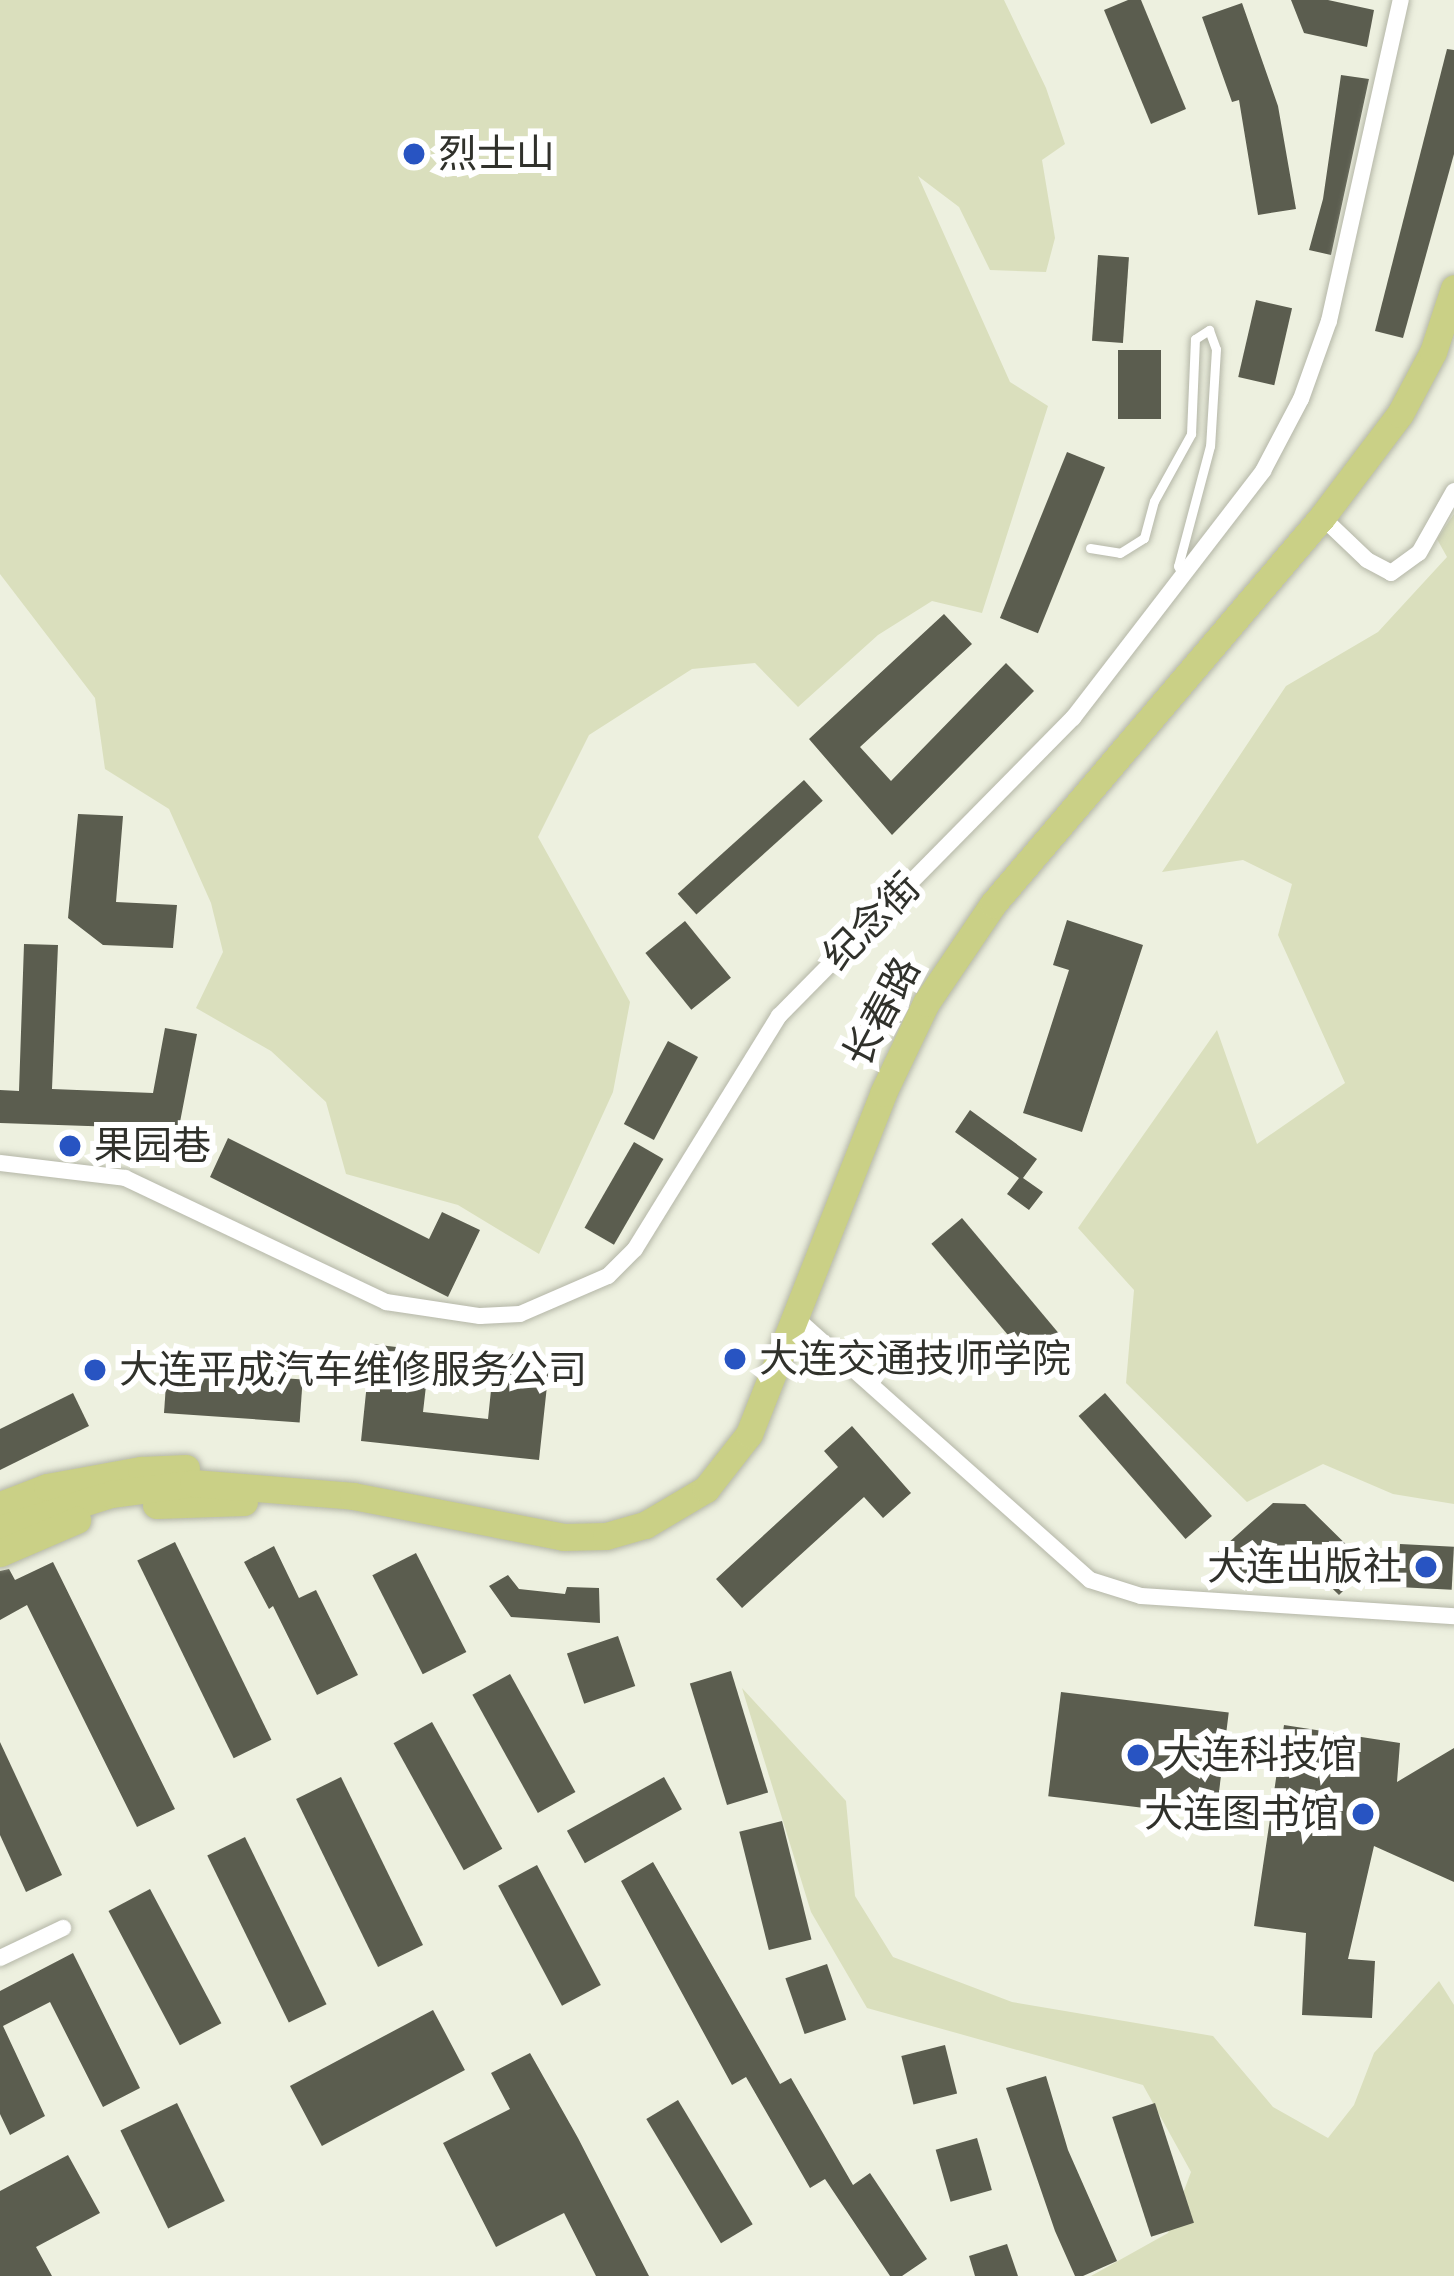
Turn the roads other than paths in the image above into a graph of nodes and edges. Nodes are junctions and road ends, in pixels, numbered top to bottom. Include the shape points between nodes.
1 (1400, 0) edge
2 (1454, 288) edge
3 (1454, 491) edge
4 (1322, 517) junction
5 (1090, 548) dead end
6 (1184, 579) junction
7 (0, 1163) edge
8 (797, 1319) junction
9 (307, 1491) junction
10 (0, 1505) edge
11 (0, 1529) edge
12 (0, 1552) edge
13 (1454, 1616) edge
14 (63, 1928) dead end
15 (0, 1958) edge

1 - 6 street, 纪念街 via 1329,321 1300,399 1263,471
2 - 4 main road, 长春路 via 1400,414
3 - 4 street via 1419,554 1391,573
4 - 8 main road, 长春路 via 962,947 883,1093
5 - 6 lane via 1120,554 1144,538 1154,501 1191,434 1196,339 1210,330 1210,446 1178,566
6 - 7 street, 纪念街 via 1072,718 779,1016 635,1249 608,1276 520,1314 386,1302 125,1178
8 - 9 main road, 长春路 via 727,1468 681,1508 645,1526 563,1537
8 - 13 street via 1090,1580 1141,1596
9 - 10 main road, 长春路 via 255,1472 141,1470 46,1487
9 - 11 main road, 长春路 via 173,1486 111,1494
9 - 12 main road, 长春路 via 118,1511 58,1525
14 - 15 street

